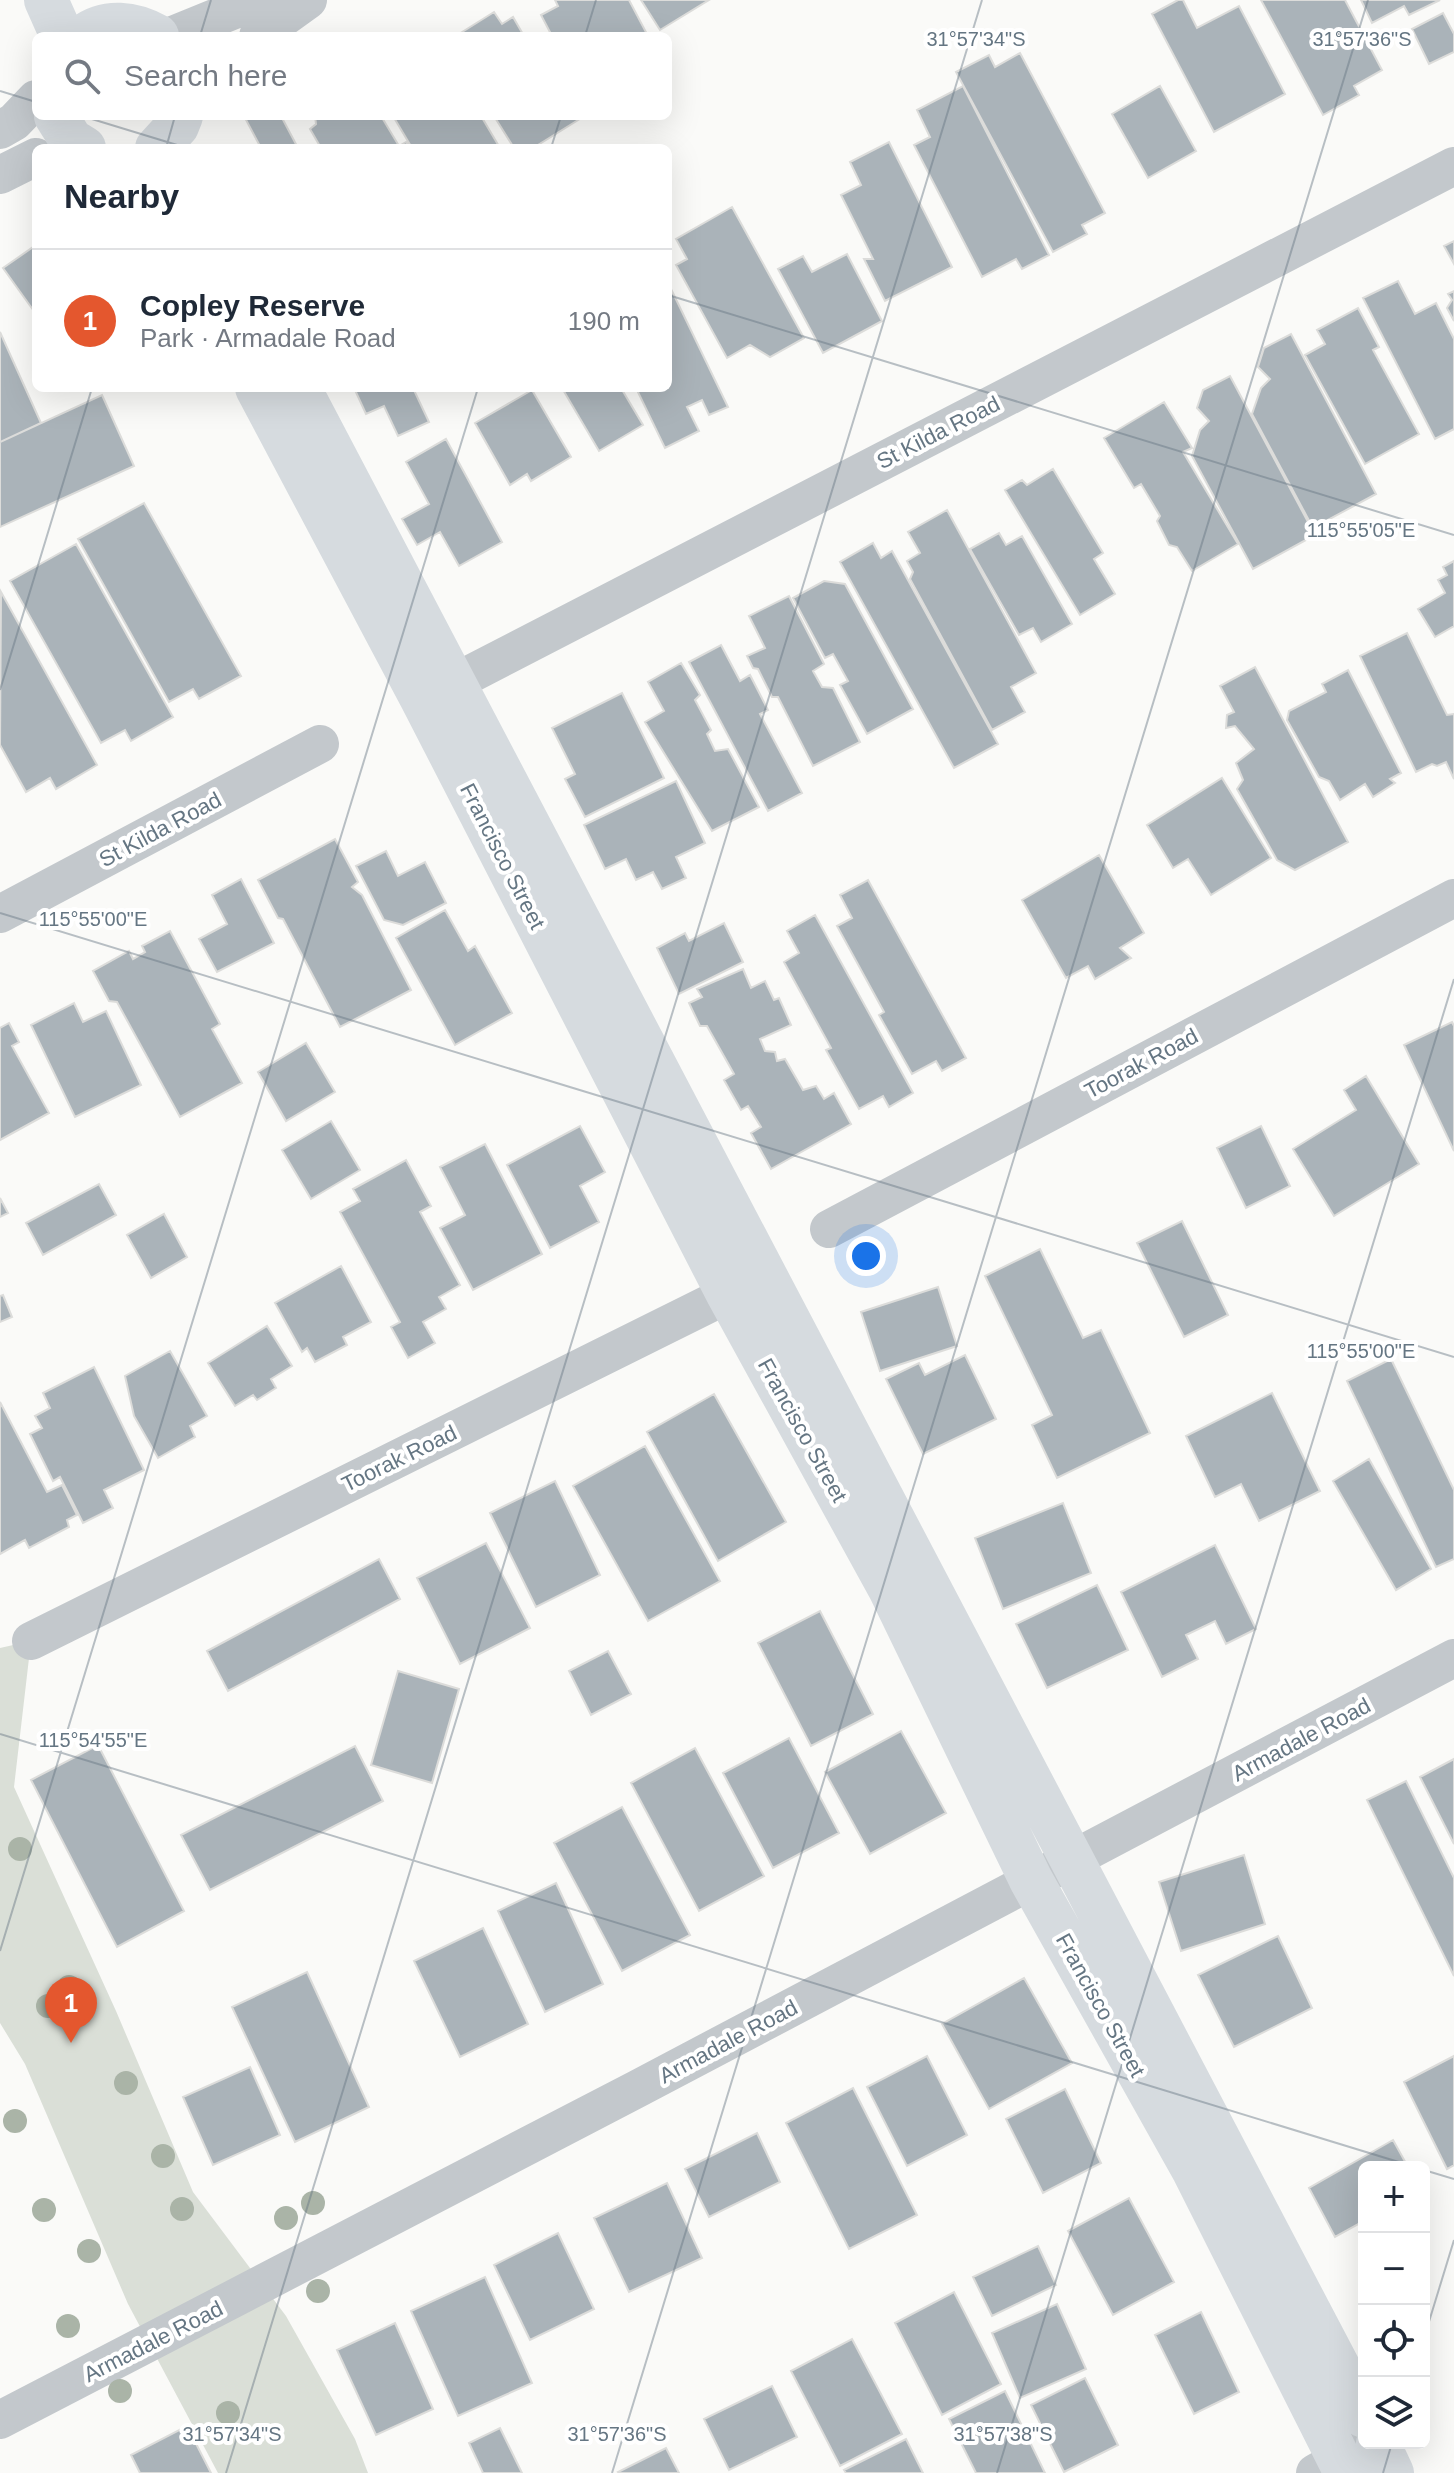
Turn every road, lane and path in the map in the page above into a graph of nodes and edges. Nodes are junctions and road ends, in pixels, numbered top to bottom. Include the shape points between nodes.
1 (46, 0) edge
2 (259, 0) edge
3 (308, 0) edge
4 (60, 32) edge
5 (180, 32) edge
6 (264, 32) edge
7 (32, 103) edge
8 (0, 130) edge
9 (32, 158) edge
10 (1454, 166) edge
11 (0, 175) edge
12 (259, 392) edge
13 (301, 392) edge
14 (438, 690) junction
15 (320, 744) dead end
16 (1454, 898) edge
17 (0, 914) edge
18 (829, 1229) dead end
19 (767, 1276) junction
20 (728, 1294) junction
21 (31, 1641) dead end
22 (1454, 1658) edge
23 (1071, 1860) junction
24 (1031, 1880) junction
25 (1358, 2405) edge
26 (0, 2420) edge
27 (1350, 2459) edge
28 (1392, 2473) edge

1 - 4 street
2 - 5 street
3 - 6 street
7 - 8 street
9 - 11 street
10 - 14 street, St Kilda Road
12 - 14 street, Francisco Street
13 - 14 street, Francisco Street
14 - 19 street, Francisco Street
14 - 20 street, Francisco Street
15 - 17 street, St Kilda Road
16 - 18 street, Toorak Road
19 - 20 street, Toorak Road
19 - 23 street, Francisco Street
20 - 21 street, Toorak Road
20 - 24 street, Francisco Street via 890,1589
22 - 23 street, Armadale Road
23 - 24 street, Armadale Road
23 - 25 street, Francisco Street
24 - 26 street, Armadale Road
24 - 27 street, Francisco Street
27 - 28 street, Francisco Street

